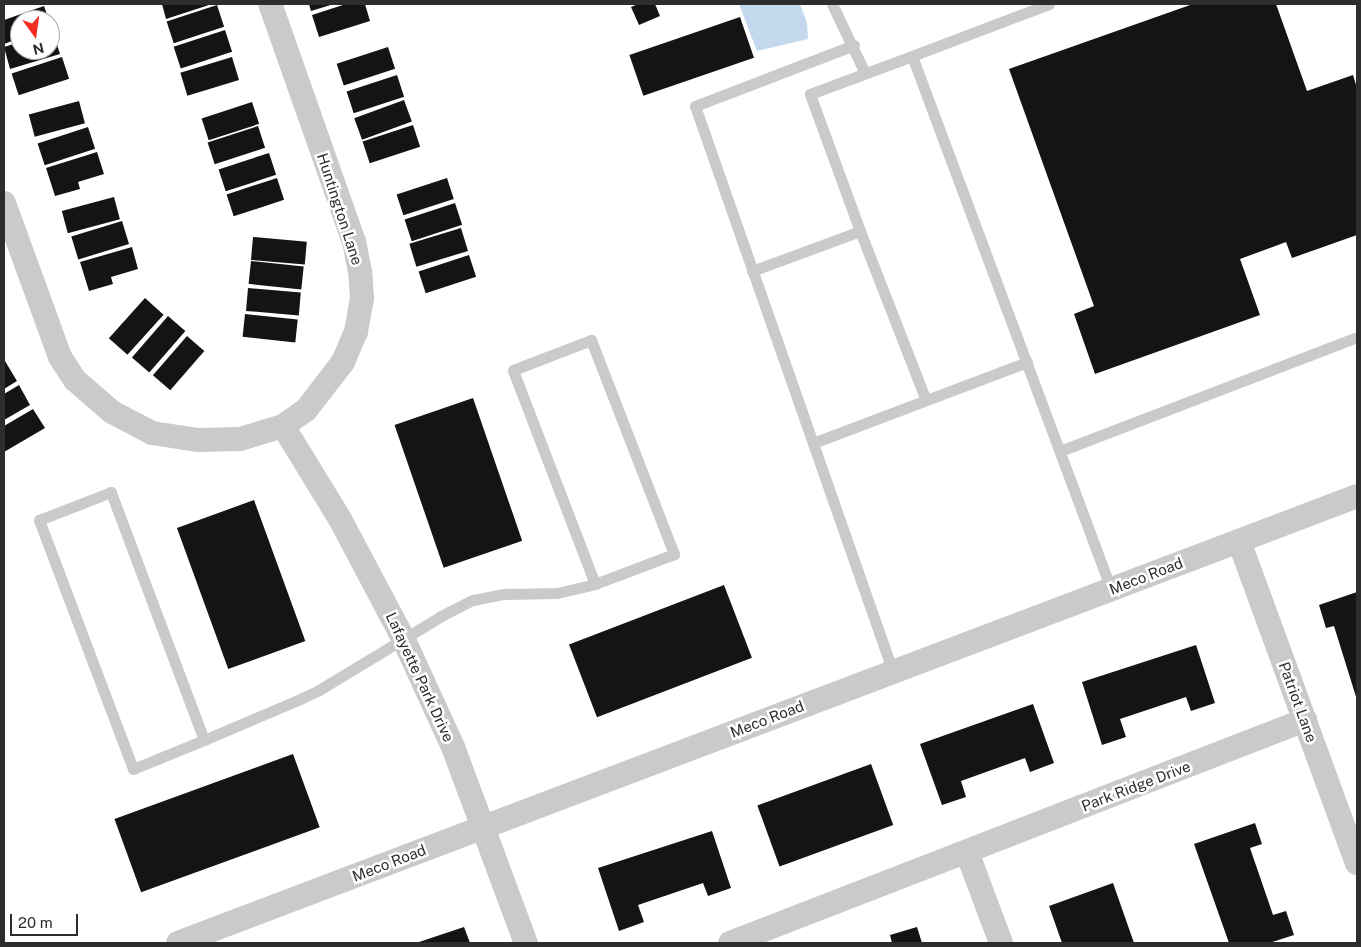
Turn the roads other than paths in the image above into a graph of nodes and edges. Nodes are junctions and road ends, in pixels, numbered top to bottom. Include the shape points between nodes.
1 (270, 4) edge
2 (832, 4) edge
3 (1049, 4) edge
4 (854, 45) junction
5 (912, 56) junction
6 (865, 73) junction
7 (4, 203) edge
8 (860, 231) junction
9 (752, 271) junction
10 (1357, 338) edge
11 (1026, 362) junction
12 (926, 400) junction
13 (283, 426) junction
14 (813, 443) junction
15 (1060, 451) junction
16 (1357, 496) edge
17 (1239, 540) junction
18 (596, 584) junction
19 (1111, 589) junction
20 (404, 640) junction
21 (893, 672) junction
22 (1305, 720) junction
23 (204, 740) junction
24 (482, 828) junction
25 (967, 852) junction
26 (1357, 863) edge
27 (178, 943) edge
28 (526, 943) edge
29 (730, 943) edge
30 (1000, 943) edge

1 - 13 street, Huntington Lane via 354,242 362,298 356,332 343,362 306,410
2 - 4 lane
3 - 5 lane
4 - 6 lane
4 - 9 lane via 695,106
5 - 6 lane
5 - 11 lane
6 - 8 lane via 810,94
7 - 13 street, Huntington Lane via 60,357 75,380 112,412 152,433 198,440 240,439
8 - 9 lane
8 - 12 lane
9 - 14 lane
10 - 15 lane
11 - 12 lane
11 - 15 lane
12 - 14 lane
13 - 20 street, Lafayette Park Drive via 340,519
14 - 21 lane
15 - 19 lane
16 - 17 street, Meco Road
17 - 19 street, Meco Road
17 - 22 street, Patriot Lane
18 - 18 lane via 674,554 591,340 513,370
18 - 20 lane via 557,593 505,594 473,600
19 - 21 street, Meco Road
20 - 23 lane via 319,690
20 - 24 street, Lafayette Park Drive via 453,747
21 - 24 street, Meco Road
22 - 25 street, Park Ridge Drive
22 - 26 street, Patriot Lane
23 - 23 lane via 133,769 39,520 111,492
24 - 27 street, Meco Road
24 - 28 street, Lafayette Park Drive
25 - 29 street, Park Ridge Drive
25 - 30 street

